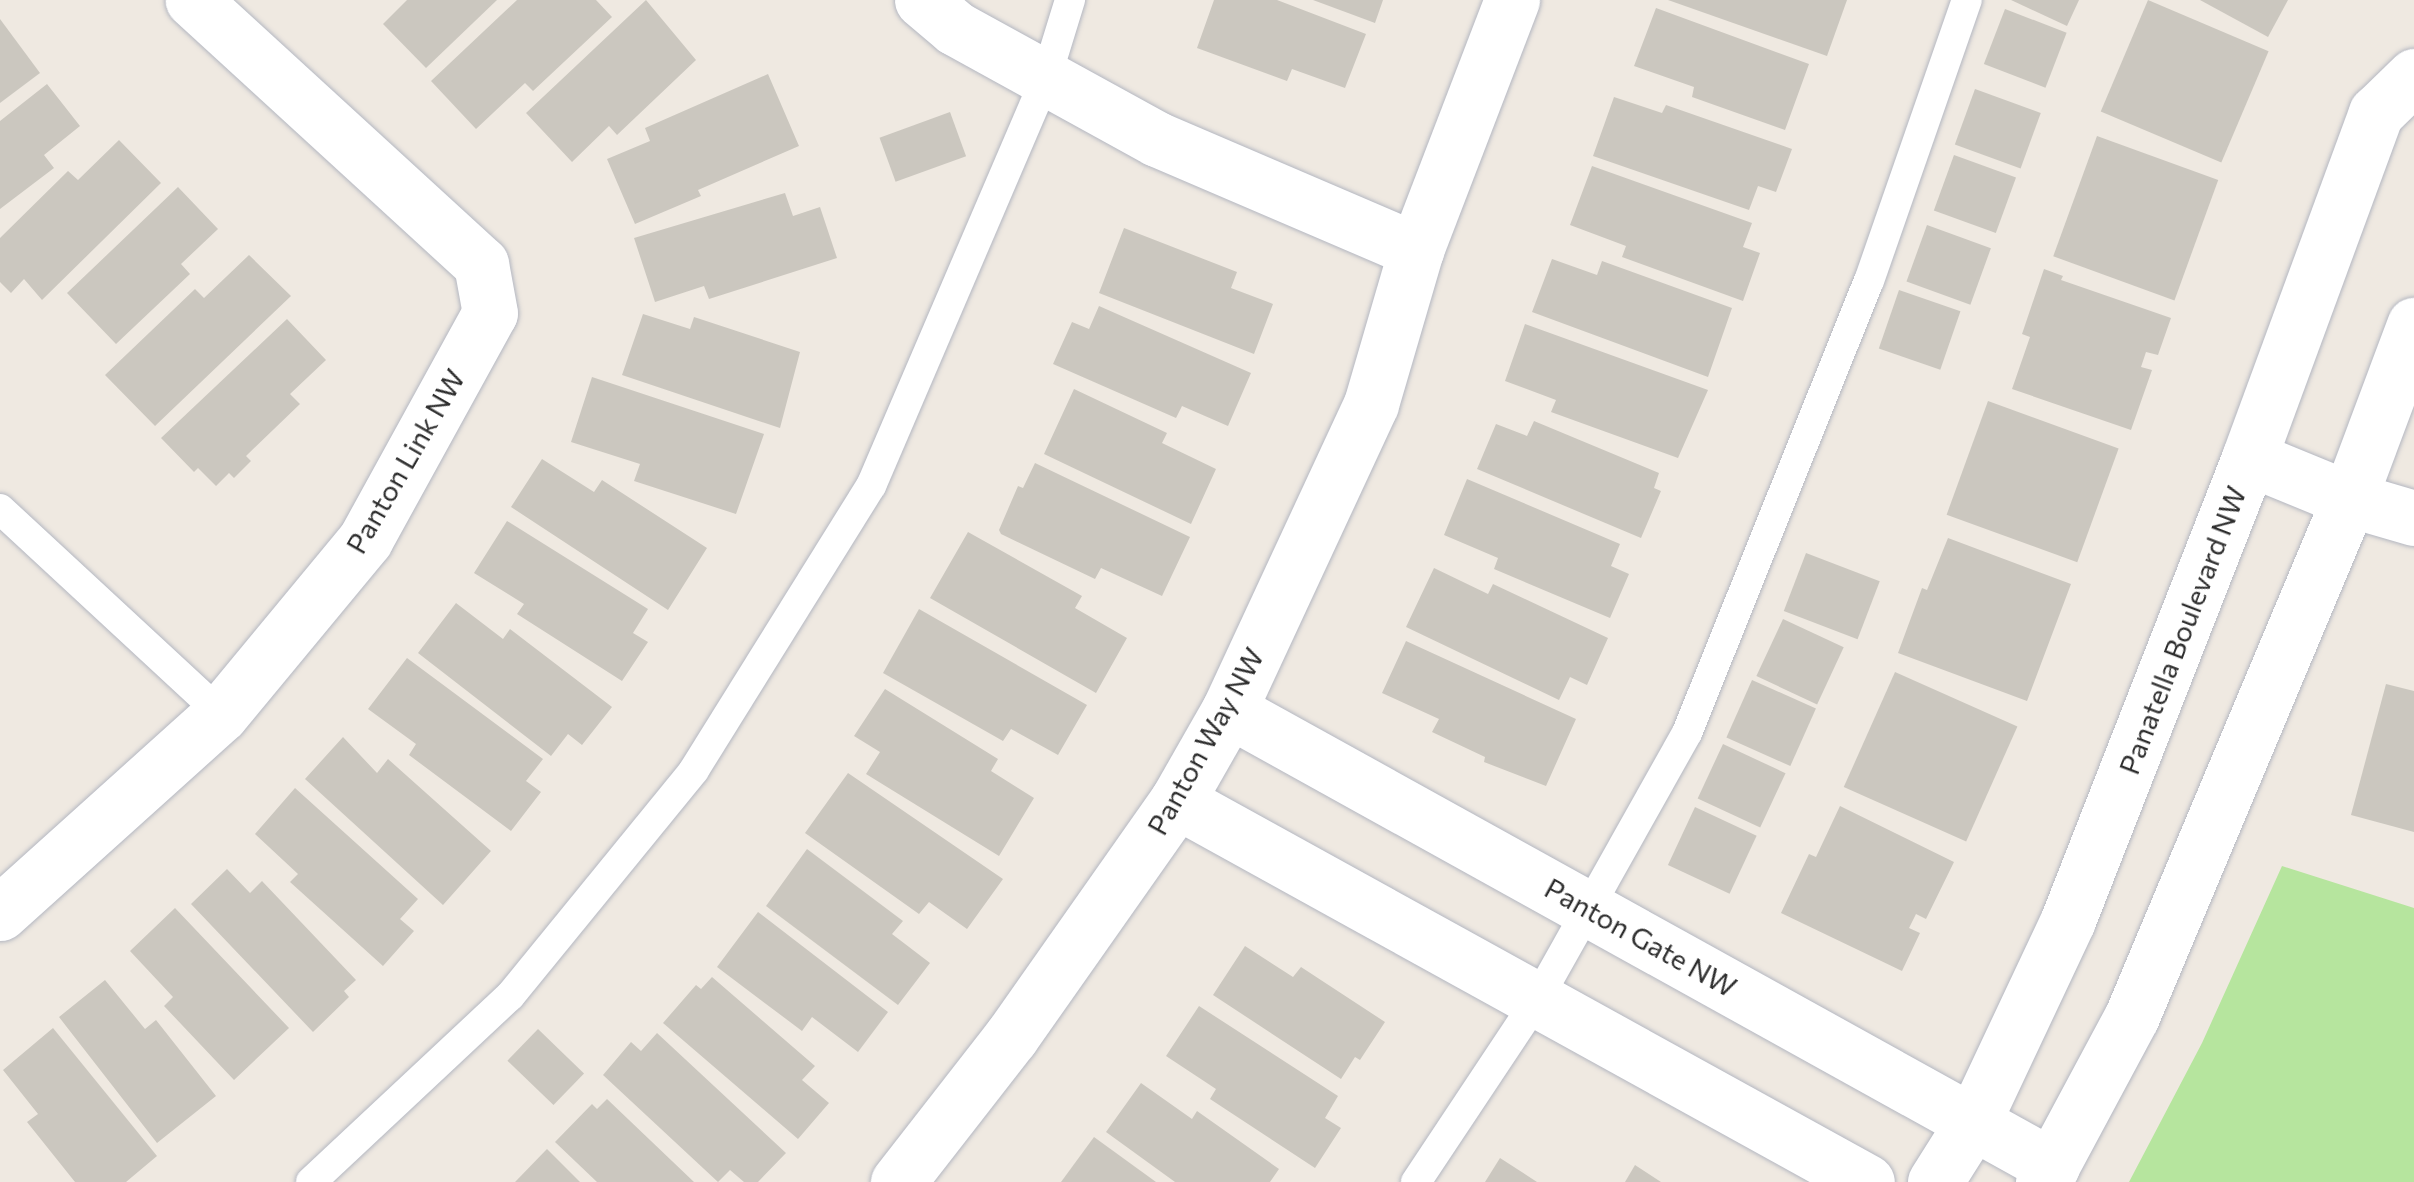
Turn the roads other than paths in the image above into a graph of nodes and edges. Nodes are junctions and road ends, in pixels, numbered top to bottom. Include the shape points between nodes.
1 (193, 0) edge
2 (922, 0) edge
3 (1070, 0) edge
4 (1512, 0) edge
5 (1966, 0) edge
6 (2414, 76) edge
7 (1046, 78) junction
8 (1416, 250) junction
9 (2414, 325) edge
10 (2249, 458) junction
11 (2348, 500) junction
12 (0, 509) edge
13 (2414, 518) edge
14 (1229, 710) junction
15 (221, 714) junction
16 (1177, 801) junction
17 (1589, 908) junction
18 (0, 913) edge
19 (1538, 1000) junction
20 (1974, 1120) junction
21 (2048, 1174) edge
22 (310, 1182) edge
23 (898, 1182) edge
24 (1416, 1182) edge
25 (1867, 1182) edge
26 (1935, 1182) edge

1 - 15 street, Panton Link NW via 481,264 490,313 365,540
2 - 7 street via 956,28
3 - 7 lane
4 - 8 street, Panton Way NW
5 - 17 lane via 1870,281 1686,733
6 - 10 street, Panatella Boulevard NW via 2376,114
7 - 8 street via 1157,139
7 - 22 lane via 872,486 694,770 510,996
8 - 14 street, Panton Way NW via 1371,404
9 - 11 street
10 - 11 street
10 - 20 street, Panatella Boulevard NW via 2068,920
11 - 13 street
11 - 21 street via 2132,1016
12 - 15 lane
14 - 16 street, Panton Way NW
14 - 17 street, Panton Gate NW
15 - 18 street, Panton Link NW
16 - 19 street
16 - 23 street, Panton Way NW via 1011,1038
17 - 19 lane
17 - 20 street, Panton Gate NW
19 - 24 lane
19 - 25 street
20 - 21 street, Panton Gate NW
20 - 26 street, Panatella Boulevard NW

